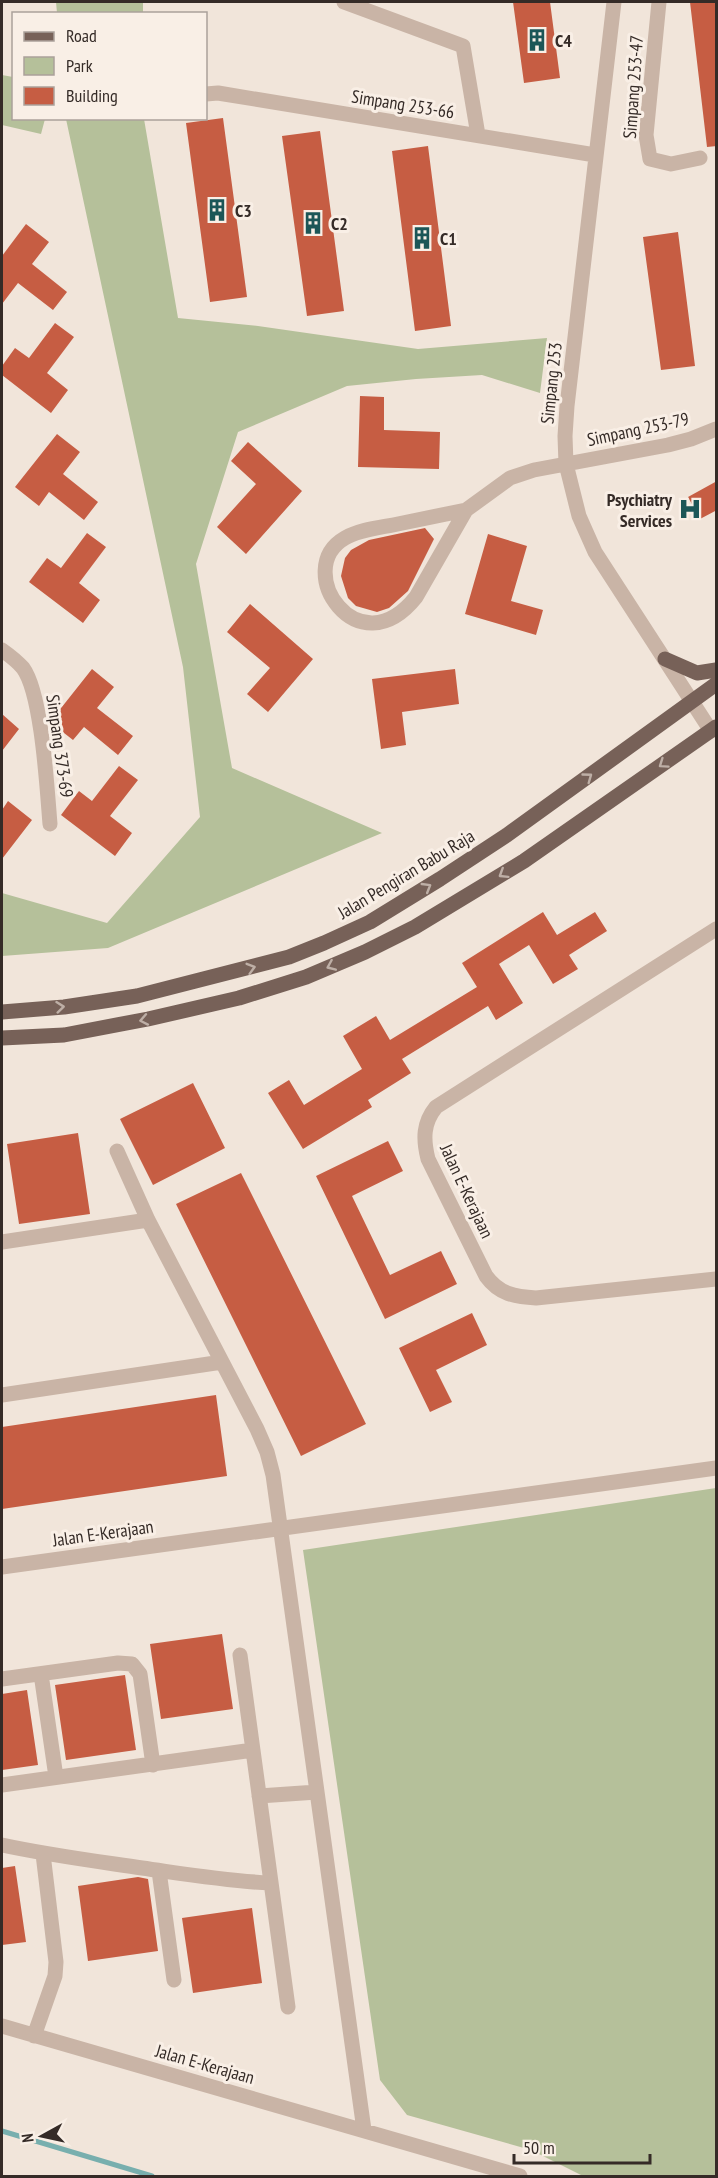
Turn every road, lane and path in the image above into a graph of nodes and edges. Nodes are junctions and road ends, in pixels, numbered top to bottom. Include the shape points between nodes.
1 (344, 2) edge
2 (614, 2) edge
3 (659, 2) edge
4 (207, 94) edge
5 (478, 135) junction
6 (595, 155) junction
7 (700, 158) dead end
8 (717, 429) edge
9 (567, 464) junction
10 (466, 510) junction
11 (2, 650) edge
12 (665, 659) junction
13 (717, 670) edge
14 (717, 684) edge
15 (692, 703) junction
16 (714, 729) edge
17 (50, 824) dead end
18 (717, 929) edge
19 (2, 1012) edge
20 (2, 1038) edge
21 (117, 1151) dead end
22 (148, 1220) junction
23 (2, 1242) edge
24 (717, 1279) edge
25 (222, 1362) junction
26 (2, 1395) edge
27 (717, 1468) edge
28 (280, 1528) junction
29 (2, 1567) edge
30 (240, 1655) dead end
31 (41, 1674) junction
32 (2, 1679) edge
33 (253, 1750) junction
34 (153, 1765) junction
35 (56, 1777) junction
36 (2, 1785) edge
37 (316, 1792) junction
38 (259, 1796) junction
39 (2, 1845) edge
40 (43, 1854) junction
41 (159, 1870) junction
42 (270, 1882) junction
43 (174, 1980) dead end
44 (288, 2007) dead end
45 (2, 2026) edge
46 (34, 2036) junction
47 (364, 2130) junction
48 (520, 2176) edge

1 - 5 street via 464,46
2 - 6 street, Simpang 253
3 - 7 street, Simpang 253-47 via 646,135 650,159 671,164
4 - 5 street, Simpang 253-66
5 - 6 street, Simpang 253-66
6 - 9 street, Simpang 253 via 567,406
8 - 9 street, Simpang 253-79 via 668,445
9 - 10 street, Simpang 253-79 via 510,478
9 - 12 street, Simpang 253 via 579,516 595,552
10 - 10 street via 374,529 343,540 331,553 325,568 326,584 341,611 352,619 369,623 397,616 416,597
11 - 17 street, Simpang 373-69 via 23,668 33,693
12 - 13 main road via 697,673
12 - 15 street, Simpang 253
14 - 15 main road, Jalan Pengiran Babu Raja
15 - 16 street, Simpang 253
19 -> 15 main road, Jalan Pengiran Babu Raja via 137,996 289,957 324,944 370,922 440,879
16 -> 20 main road via 524,861 415,927 365,952 306,977 239,998 64,1035
18 - 24 street, Jalan E-Kerajaan via 436,1107 427,1121 424,1143 428,1159 486,1276 500,1291 536,1298
21 - 22 street
22 - 23 street
22 - 25 street
25 - 26 street
25 - 28 street via 267,1452
27 - 28 street, Jalan E-Kerajaan
28 - 29 street, Jalan E-Kerajaan
28 - 37 street
30 - 33 street
31 - 32 street
31 - 34 street via 132,1664 140,1674
31 - 35 street
33 - 34 street
33 - 38 street
34 - 35 street
35 - 36 street
37 - 38 street
37 - 47 street
38 - 42 street
39 - 40 street
40 - 41 street
40 - 46 street via 56,1962 55,1976
41 - 42 street via 239,1882
41 - 43 street
42 - 44 street
45 - 46 street, Jalan E-Kerajaan
46 - 47 street, Jalan E-Kerajaan
47 - 48 street, Jalan E-Kerajaan

